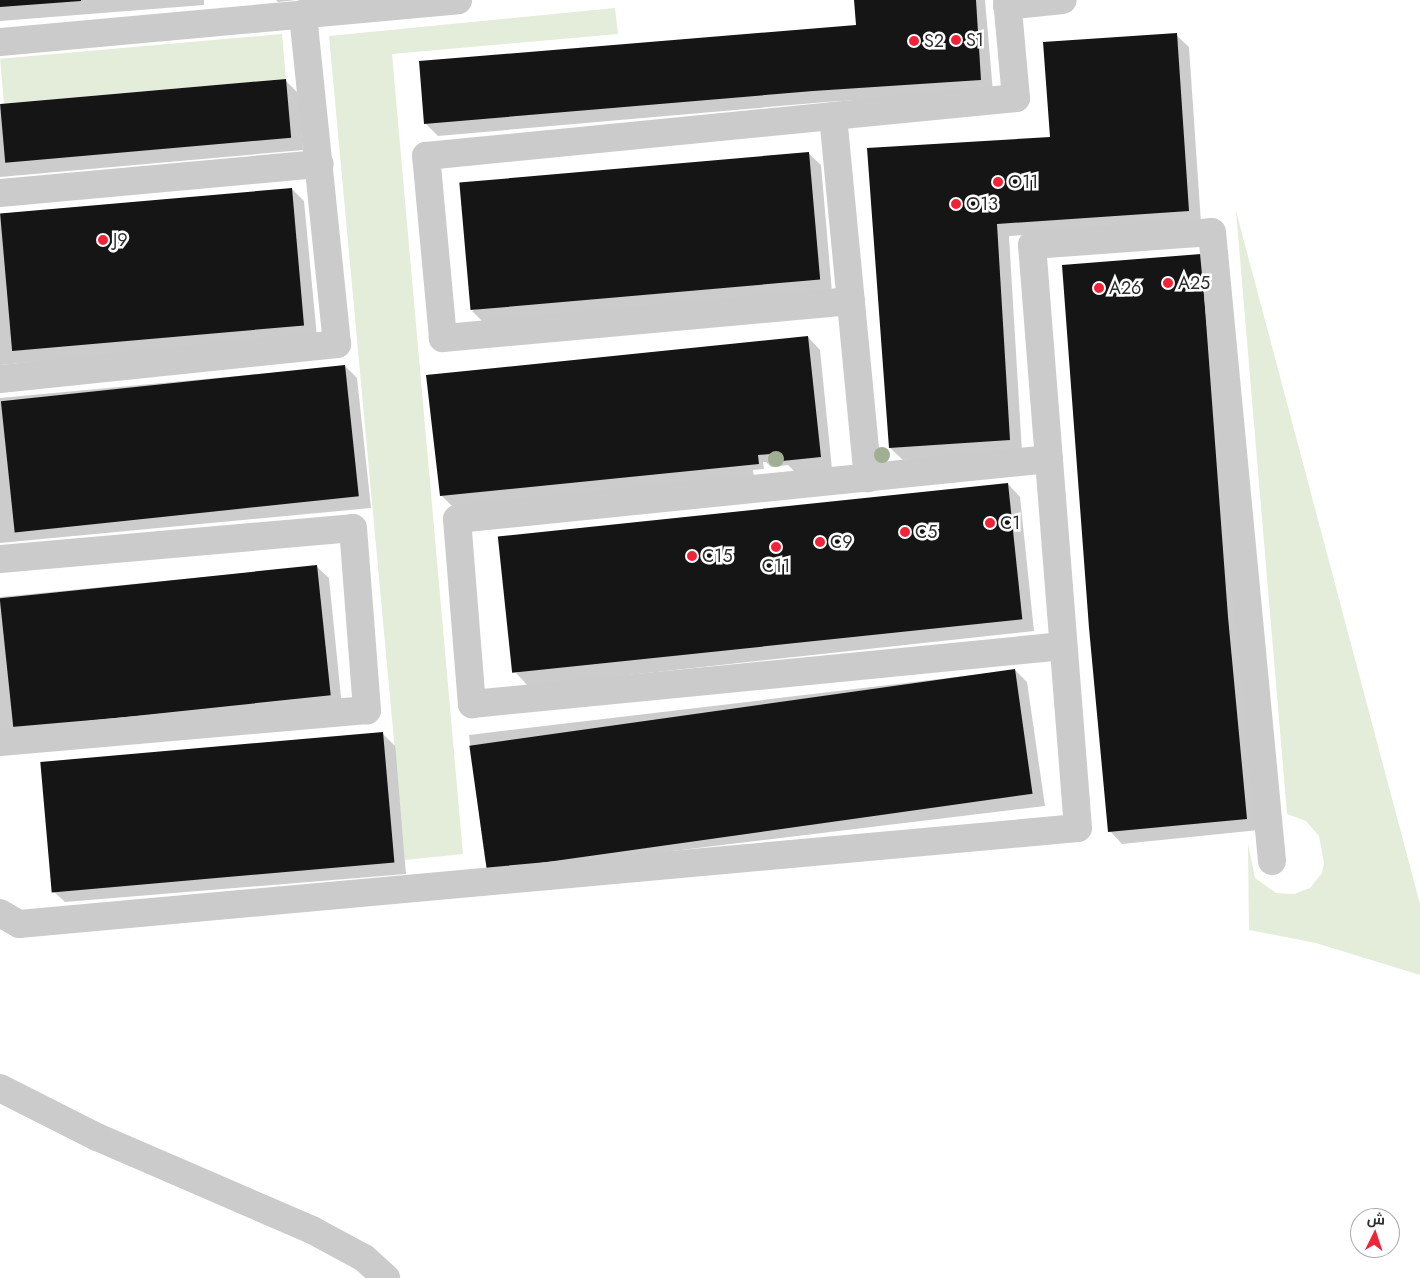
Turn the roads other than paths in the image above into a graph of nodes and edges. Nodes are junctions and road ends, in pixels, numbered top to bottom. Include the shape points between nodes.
1 (458, 0) edge
2 (1063, 0) edge
3 (1007, 3) edge
4 (224, 11) edge
5 (303, 14) junction
6 (0, 42) edge
7 (833, 116) junction
8 (320, 164) junction
9 (0, 193) edge
10 (851, 301) junction
11 (0, 379) edge
12 (1049, 459) junction
13 (868, 478) junction
14 (0, 559) edge
15 (1063, 646) junction
16 (0, 742) edge
17 (1272, 861) dead end
18 (0, 913) edge
19 (0, 1088) edge
20 (386, 1278) edge

1 - 5 street
2 - 3 street
3 - 7 street via 1016,98
4 - 5 street
4 - 6 street
5 - 8 street
7 - 10 street
7 - 10 street via 426,156 443,338
8 - 9 street
8 - 11 street via 337,344
10 - 13 street
12 - 13 street
12 - 15 street
12 - 17 street via 1032,245 1212,232
13 - 15 street via 457,520 472,704
14 - 16 street via 354,528 367,710
15 - 18 street via 1078,828 18,924
19 - 20 street via 97,1137 312,1230 364,1258

